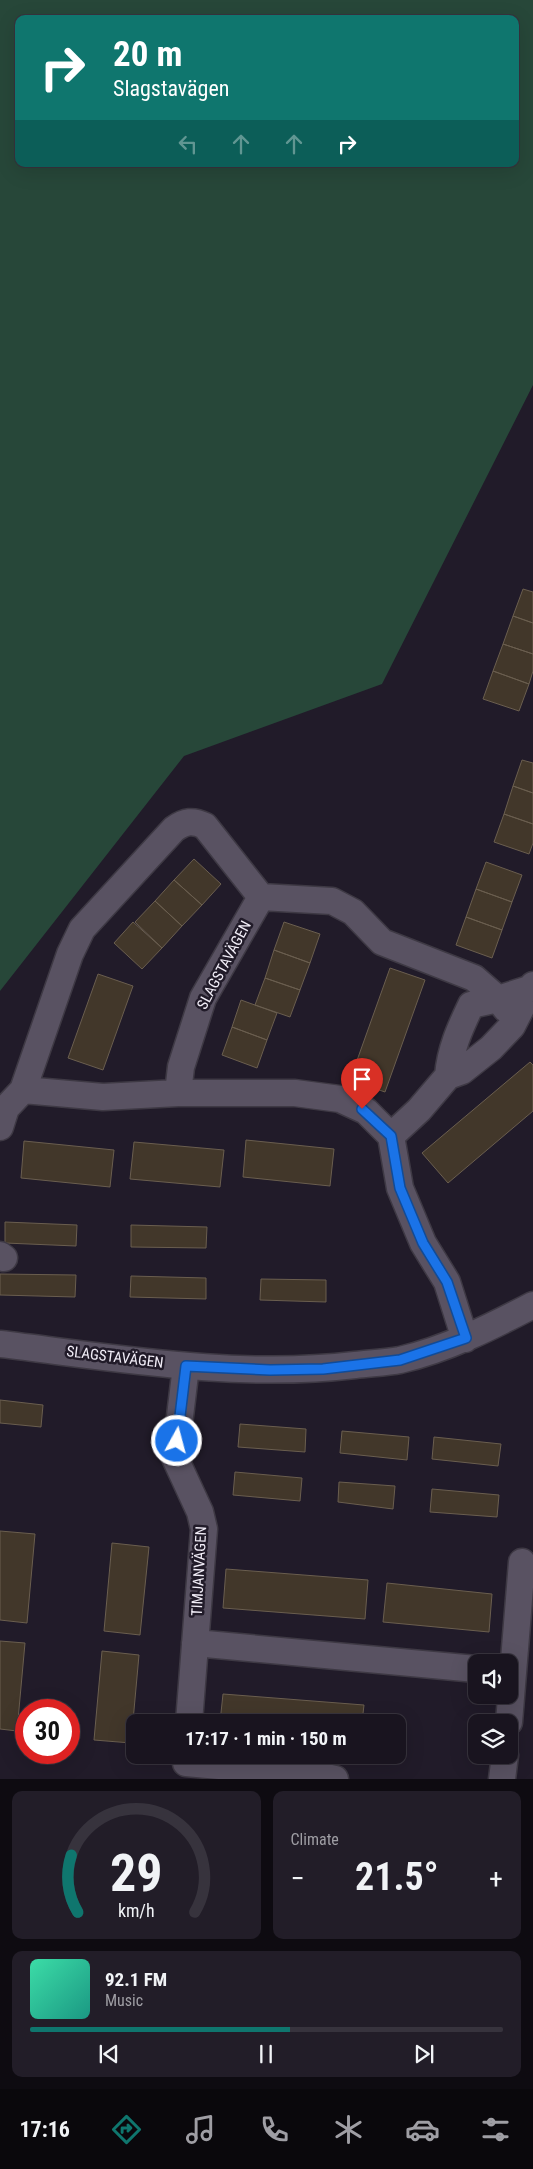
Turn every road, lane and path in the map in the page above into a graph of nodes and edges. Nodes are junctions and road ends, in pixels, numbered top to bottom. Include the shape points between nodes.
1 (261, 897) junction
2 (532, 986) edge
3 (498, 999) junction
4 (512, 1026) junction
5 (448, 1076) junction
6 (23, 1090) junction
7 (178, 1094) junction
8 (0, 1127) edge
9 (391, 1136) junction
10 (533, 1305) edge
11 (466, 1338) junction
12 (0, 1344) edge
13 (186, 1366) junction
14 (522, 1562) dead end
15 (195, 1643) junction
16 (514, 1654) edge
17 (468, 1669) edge
18 (190, 1714) edge
19 (197, 1764) edge
20 (504, 1764) edge
21 (335, 1779) edge
22 (502, 1779) edge

1 - 3 street via 332,901 353,912 382,942 474,978
1 - 6 street via 205,826 194,821 174,829 82,929 70,954
1 - 7 street, SLAGSTAVÄGEN via 203,998 181,1067
2 - 3 street
2 - 4 street
3 - 4 street via 508,1012
3 - 5 street via 471,1005 457,1036
4 - 5 street via 462,1071
5 - 9 street
6 - 7 street via 103,1097
6 - 8 street via 6,1108
7 - 9 street via 295,1093 340,1099 366,1111
9 - 11 street via 400,1188 423,1243 447,1282
10 - 11 street, SLAGSTAVÄGEN
11 - 13 street, SLAGSTAVÄGEN via 400,1360 323,1369
12 - 13 street, SLAGSTAVÄGEN
13 - 15 street, TIMJANVÄGEN via 175,1458 200,1512 204,1529
14 - 16 street
15 - 17 street
15 - 18 street, TIMJANVÄGEN
19 - 21 street
20 - 22 street

